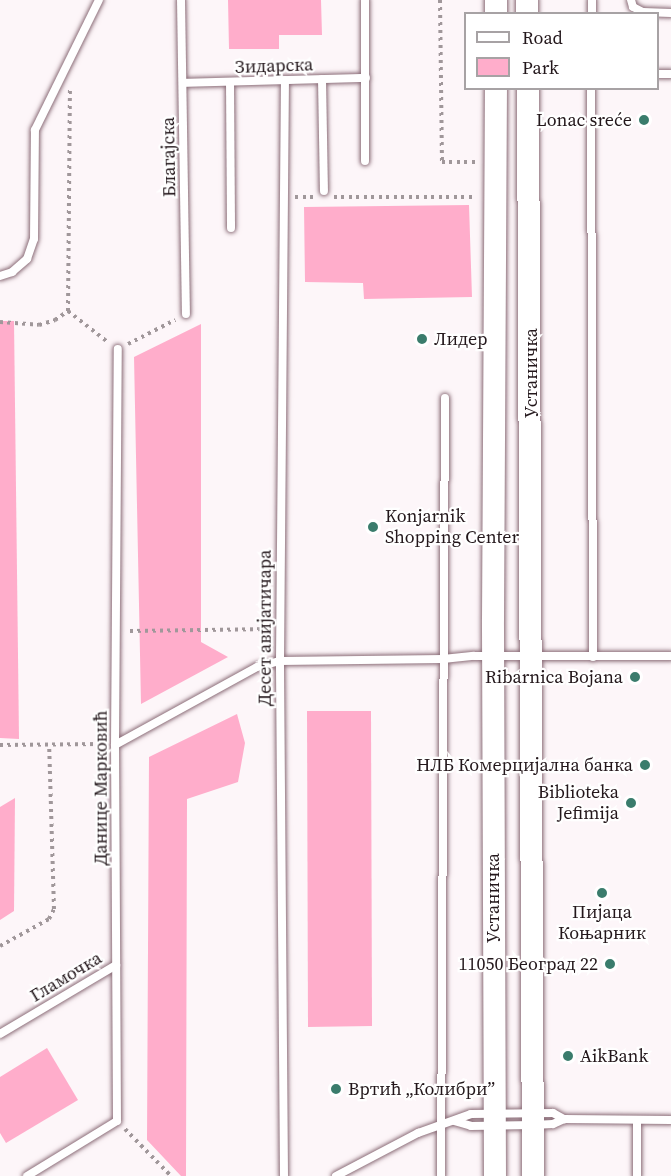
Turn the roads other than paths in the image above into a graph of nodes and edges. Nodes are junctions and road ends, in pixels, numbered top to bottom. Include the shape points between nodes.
1 (99, 0) edge
2 (181, 0) edge
3 (365, 0) edge
4 (631, 0) edge
5 (644, 12) edge
6 (366, 78) junction
7 (322, 79) junction
8 (285, 80) junction
9 (231, 82) junction
10 (183, 83) junction
11 (496, 90) edge
12 (591, 90) edge
13 (531, 98) edge
14 (365, 161) dead end
15 (322, 194) road end
16 (485, 197) junction
17 (530, 199) junction
18 (231, 228) dead end
19 (0, 276) edge
20 (186, 314) road end
21 (118, 349) road end
22 (445, 398) dead end
23 (493, 656) junction
24 (671, 656) edge
25 (532, 657) junction
26 (593, 657) junction
27 (443, 659) junction
28 (280, 661) junction
29 (115, 745) junction
30 (116, 965) junction
31 (0, 1034) edge
32 (533, 1119) junction
33 (494, 1120) junction
34 (637, 1120) junction
35 (671, 1120) edge
36 (454, 1121) junction
37 (441, 1124) junction
38 (27, 1176) edge
39 (284, 1176) edge
40 (336, 1176) edge
41 (441, 1176) edge
42 (495, 1176) edge
43 (533, 1176) edge
44 (637, 1176) edge

1 - 19 lane via 35,130 34,239 27,259 12,272
2 - 10 lane, Благајска
3 - 6 lane
4 - 5 lane via 633,8
6 - 7 lane, Зидарска
6 - 14 lane
7 - 8 lane, Зидарска
7 - 15 lane
8 - 9 lane, Зидарска
8 - 28 lane, Десет авијатичара
9 - 10 lane, Зидарска
9 - 18 lane
10 - 20 lane, Благајска
11 - 16 main road, Устаничка
12 - 26 lane
13 - 17 main road, Устаничка
16 - 17 main road
16 - 23 main road, Устаничка
17 - 25 main road, Устаничка
21 - 29 lane, Данице Марковић
22 - 27 lane
23 - 25 lane
23 - 27 lane
23 - 33 main road, Устаничка
24 - 26 lane
25 - 26 lane
25 - 32 main road, Устаничка
27 - 28 lane
27 - 37 lane
28 - 29 lane via 257,667
28 - 39 lane, Десет авијатичара
29 - 30 lane, Данице Марковић
30 - 31 lane, Гламочка
30 - 38 lane, Данице Марковић via 117,1122
32 - 33 lane
32 - 33 lane
32 - 34 lane via 553,1124 564,1119
32 - 43 main road, Устаничка
33 - 36 lane via 471,1126
33 - 36 lane via 471,1114
33 - 42 main road, Устаничка
34 - 35 lane
34 - 44 lane
36 - 37 lane
37 - 40 lane
37 - 41 lane

